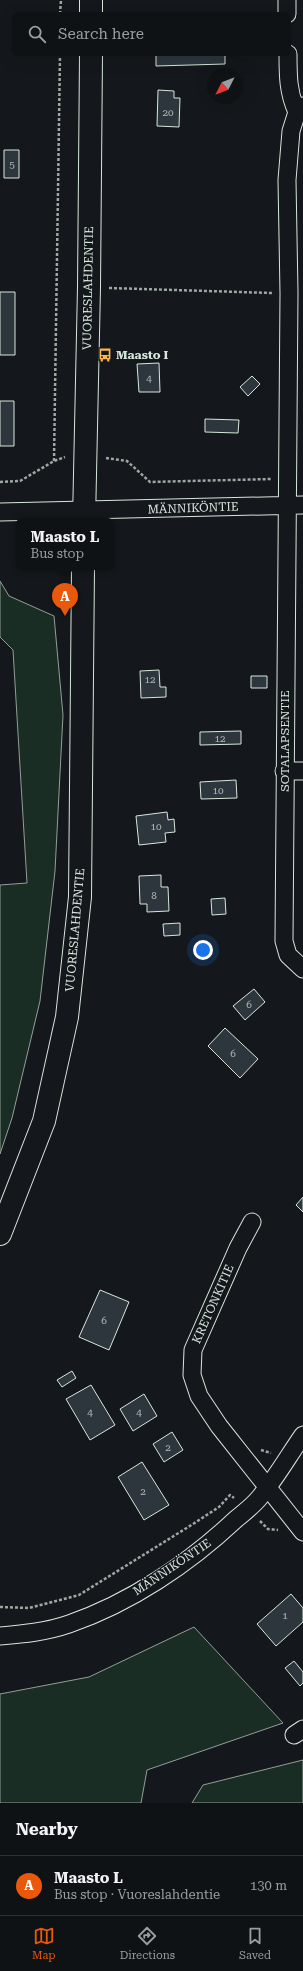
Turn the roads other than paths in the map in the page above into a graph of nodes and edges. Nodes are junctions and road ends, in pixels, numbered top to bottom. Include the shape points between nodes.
1 (91, 0) edge
2 (287, 0) edge
3 (91, 12) edge
4 (287, 12) edge
5 (91, 56) edge
6 (288, 56) edge
7 (300, 109) edge
8 (296, 293) edge
9 (295, 505) edge
10 (0, 512) edge
11 (84, 516) edge
12 (83, 570) edge
13 (284, 771) junction
14 (303, 771) edge
15 (303, 969) edge
16 (252, 1222) dead end
17 (0, 1234) edge
18 (303, 1435) edge
19 (267, 1487) junction
20 (298, 1526) edge
21 (0, 1636) edge

1 - 3 street
2 - 4 street
5 - 11 street, VUORESLAHDENTIE
6 - 7 street via 288,83 292,102
7 - 8 street, SOTALAPSENTIE via 291,131 288,180
8 - 9 street, SOTALAPSENTIE via 287,479
9 - 11 street, MÄNNIKÖNTIE
9 - 13 street, SOTALAPSENTIE
10 - 11 street, MÄNNIKÖNTIE
12 - 17 street, VUORESLAHDENTIE via 80,897 67,1017 44,1121
13 - 14 street
13 - 15 street, SOTALAPSENTIE via 284,941 288,955
16 - 19 street, KRETONKITIE via 193,1350 192,1375 199,1396 219,1426
18 - 19 street, MÄNNIKÖNTIE
19 - 20 street, KRETONKITIE
19 - 21 street, MÄNNIKÖNTIE via 259,1498 215,1538 141,1590 104,1610 68,1624 32,1633

